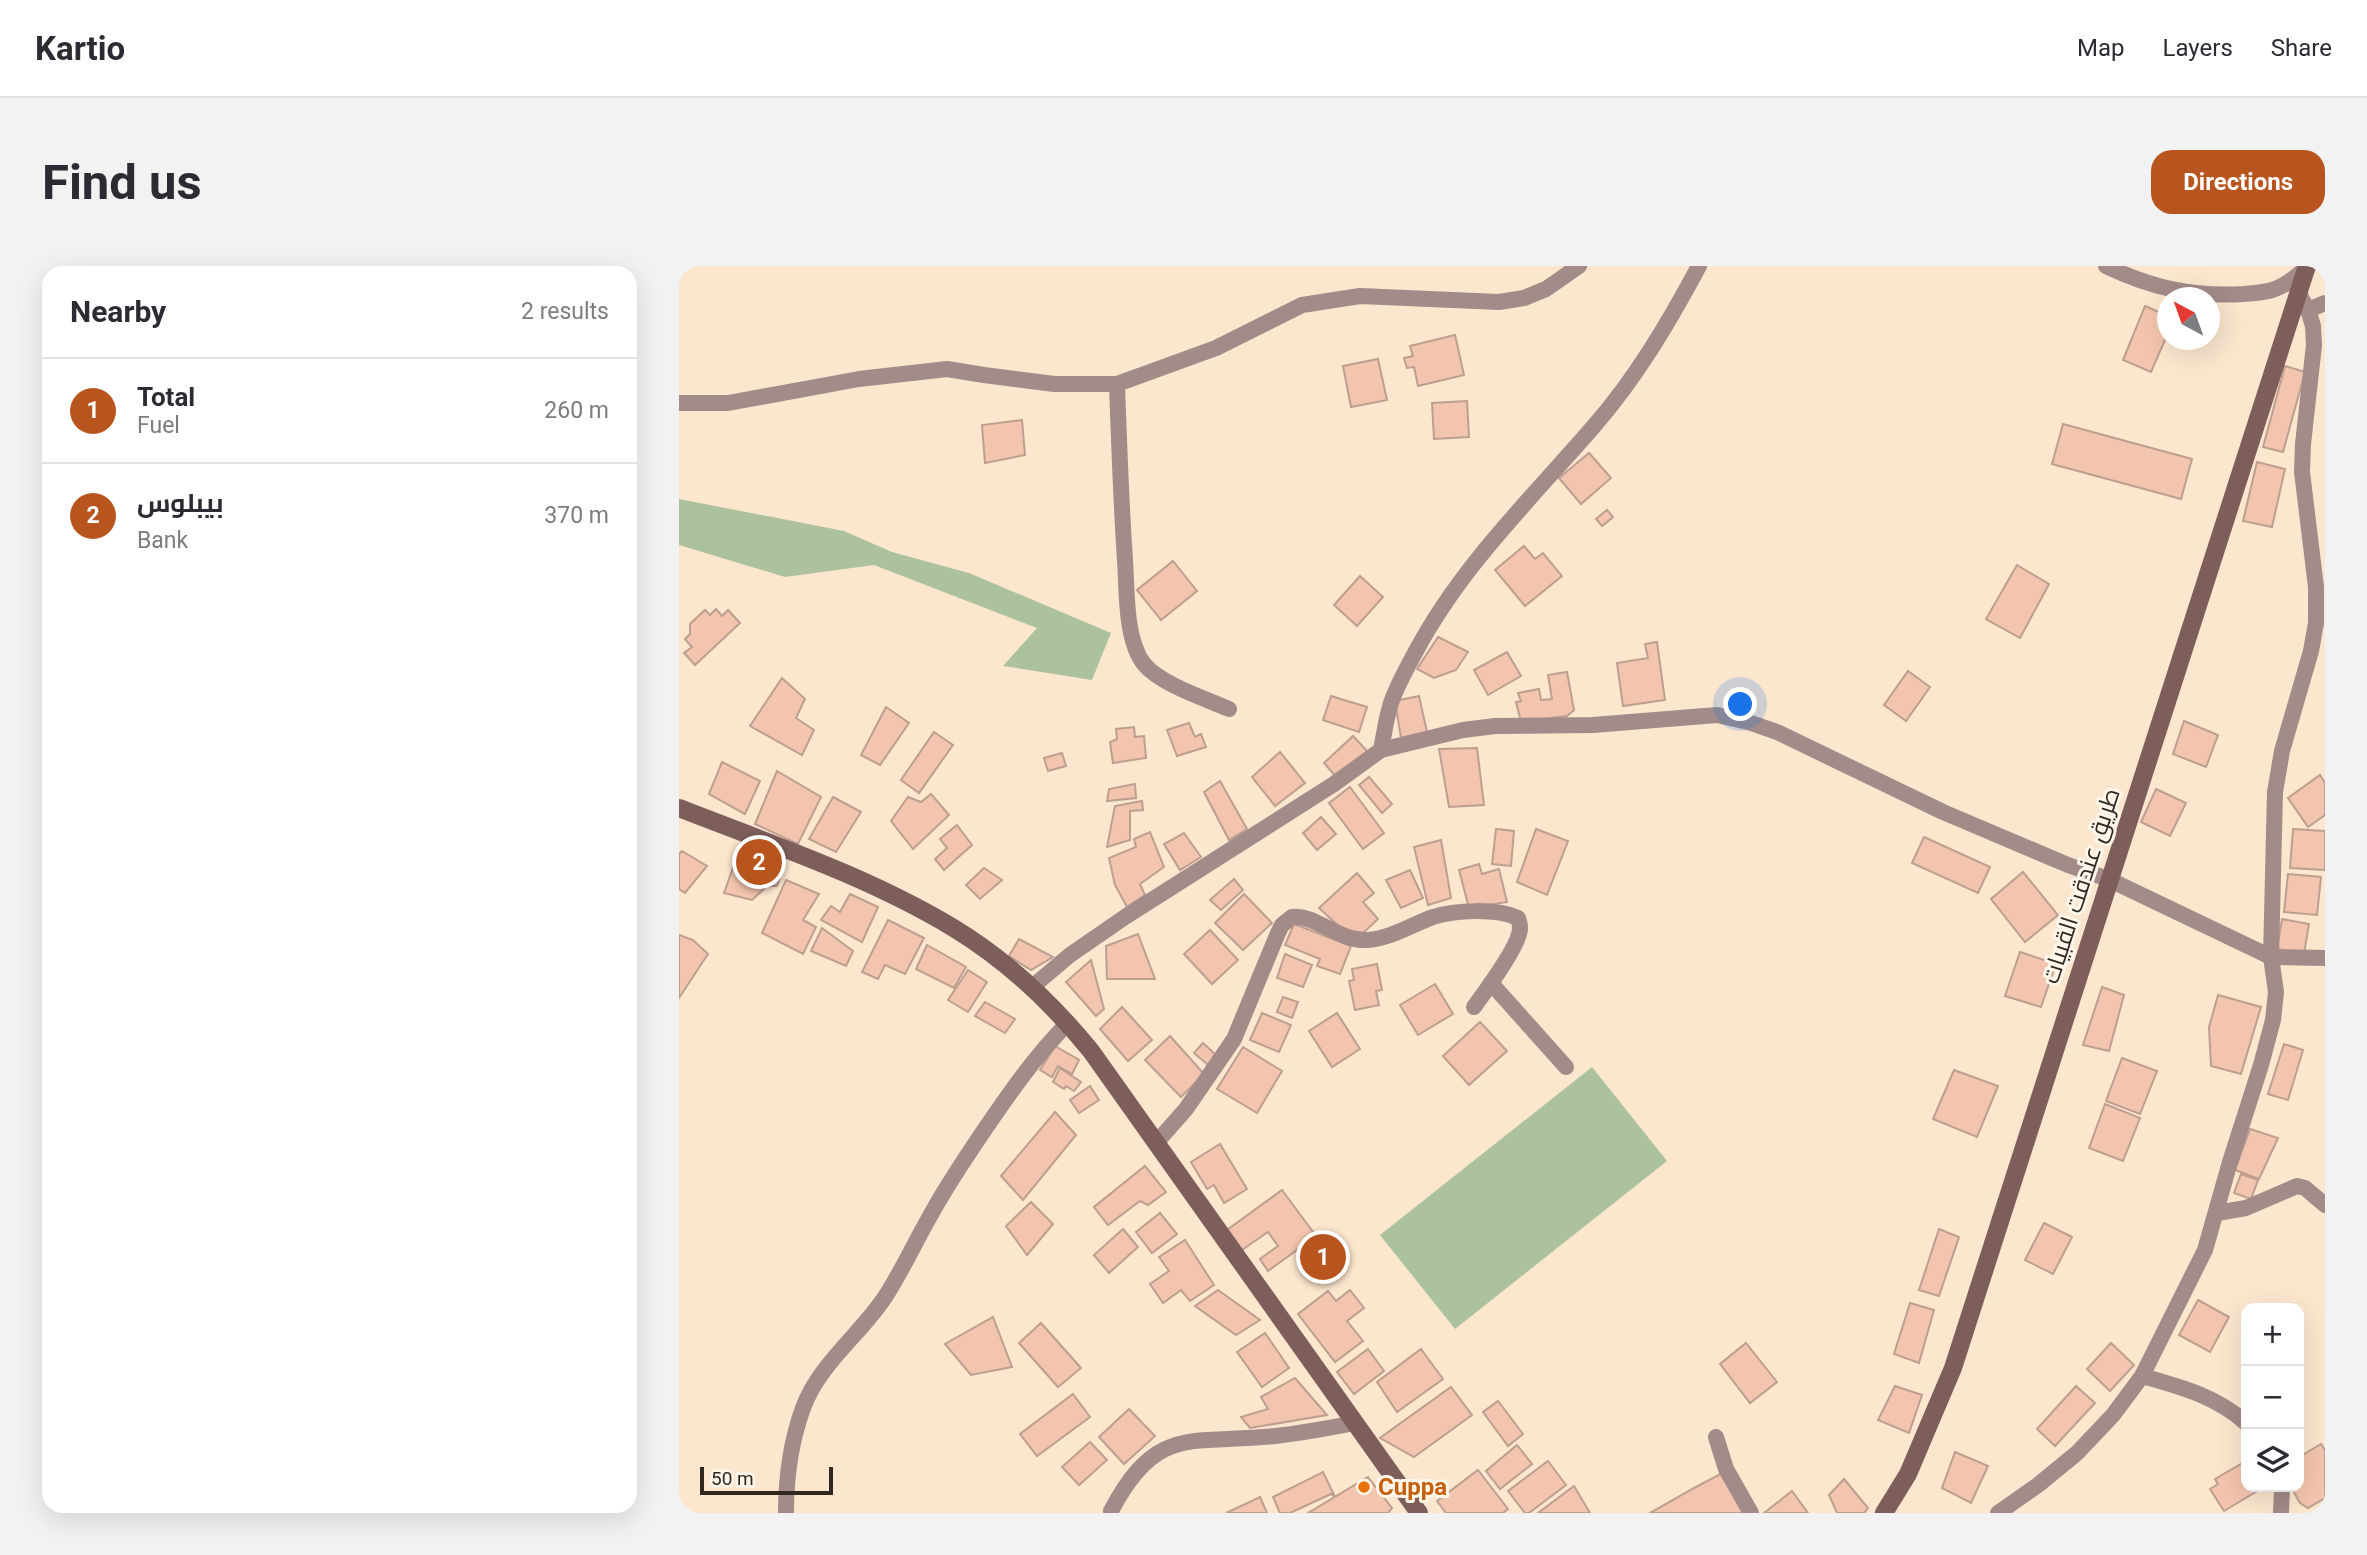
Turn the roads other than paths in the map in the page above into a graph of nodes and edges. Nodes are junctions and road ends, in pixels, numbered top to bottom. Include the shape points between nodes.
1 (1579, 266) edge
2 (1699, 266) edge
3 (2106, 266) edge
4 (2307, 267) edge
5 (2298, 292) junction
6 (2325, 303) edge
7 (2308, 310) junction
8 (1117, 384) junction
9 (679, 403) edge
10 (1229, 709) dead end
11 (1381, 750) junction
12 (679, 808) edge
13 (2108, 879) junction
14 (2271, 957) junction
15 (2325, 958) edge
16 (1491, 983) junction
17 (1032, 987) junction
18 (1473, 1007) dead end
19 (1068, 1023) junction
20 (1566, 1067) dead end
21 (1156, 1143) junction
22 (2325, 1205) edge
23 (2217, 1213) junction
24 (2142, 1376) junction
25 (2241, 1419) edge
26 (1355, 1423) junction
27 (1716, 1437) dead end
28 (2282, 1492) edge
29 (1111, 1511) dead end
30 (786, 1513) edge
31 (1419, 1513) edge
32 (1751, 1513) edge
33 (1884, 1513) edge
34 (1998, 1513) edge
35 (2281, 1513) edge

1 - 8 street via 1546,289 1500,302 1360,296 1302,305 1216,348
2 - 11 street via 1654,345 1616,399 1445,601 1398,685
3 - 4 street via 2160,288 2228,295 2276,289
4 - 5 main road, طريق عندقت القبيات
5 - 7 street
5 - 13 main road, طريق عندقت القبيات
6 - 7 street
7 - 14 street via 2314,345 2302,472 2316,623 2275,792
8 - 9 street via 1054,384 947,369 859,379 728,403
8 - 10 street via 1129,618 1138,651 1155,673
11 - 13 street via 1495,726 1593,725 1717,715 1777,732 1943,812
11 - 17 street via 1125,917
12 - 17 main road via 875,886 953,928
13 - 14 street
13 - 33 main road, طريق عندقت القبيات via 1953,1368 1909,1474
14 - 15 street
14 - 23 street via 2276,992 2273,1020
16 - 18 street
16 - 20 street
16 - 21 street via 1520,932 1518,918 1508,913 1436,916 1395,935 1365,940 1350,939 1304,917 1293,917 1278,933 1234,1039 1186,1109
17 - 19 main road
19 - 21 main road
19 - 30 street via 1030,1066 957,1171 883,1300 814,1385 795,1438
21 - 26 main road
22 - 23 street via 2297,1186 2246,1208
23 - 24 street via 2193,1279
24 - 25 street via 2207,1396
24 - 34 street via 2077,1453
26 - 29 street via 1274,1437 1178,1443 1160,1451 1132,1476
26 - 31 main road
27 - 32 street via 1726,1469
28 - 35 street

